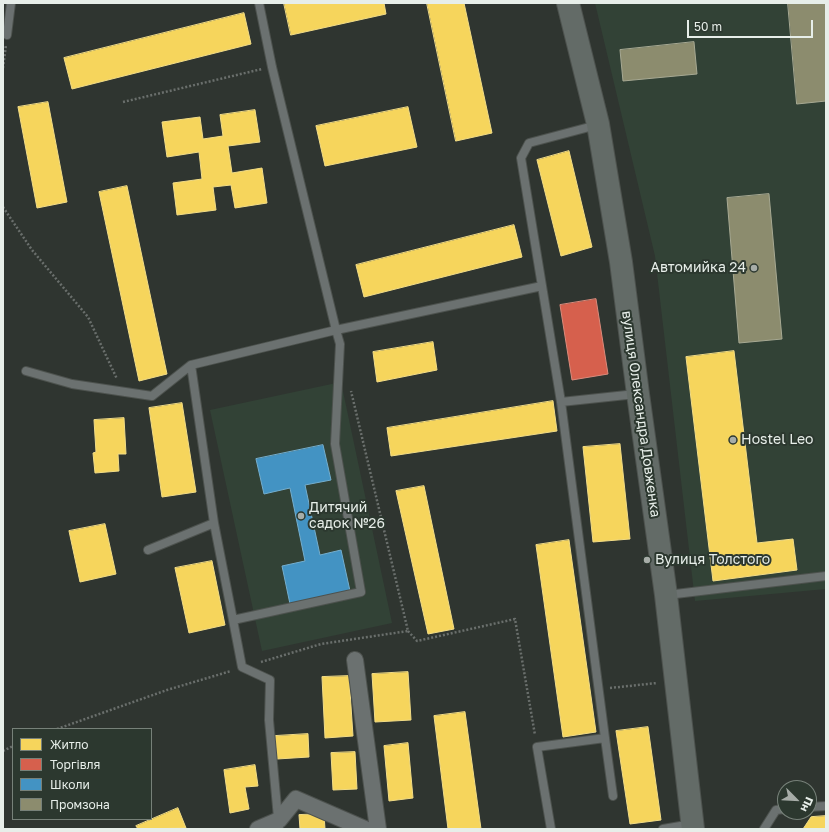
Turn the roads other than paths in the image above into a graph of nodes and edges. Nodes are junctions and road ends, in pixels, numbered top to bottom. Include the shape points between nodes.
1 (11, 3) edge
2 (259, 3) edge
3 (568, 3) edge
4 (7, 35) road end
5 (598, 124) junction
6 (542, 286) junction
7 (336, 330) junction
8 (191, 365) junction
9 (26, 371) dead end
10 (638, 394) junction
11 (561, 402) junction
12 (214, 523) junction
13 (148, 550) dead end
14 (826, 576) edge
15 (666, 596) junction
16 (233, 620) junction
17 (355, 660) dead end
18 (605, 738) junction
19 (613, 796) dead end
20 (777, 810) edge
21 (279, 824) edge
22 (693, 827) edge
23 (258, 829) edge
24 (365, 829) edge
25 (378, 829) edge
26 (551, 829) edge
27 (663, 829) edge
28 (764, 829) edge

1 - 4 lane
2 - 7 lane via 272,67
3 - 5 main road, вулиця Олександра Довженка
5 - 6 lane via 529,143 521,158
5 - 10 main road, вулиця Олександра Довженка via 621,262
6 - 7 lane
6 - 11 lane
7 - 8 lane
7 - 16 lane via 340,344 335,444 361,592
8 - 9 lane via 152,396 72,384
8 - 12 lane
10 - 11 lane
10 - 15 main road, вулиця Олександра Довженка
11 - 18 lane
12 - 13 lane
12 - 16 lane
14 - 15 lane
15 - 22 main road, вулиця Олександра Довженка
16 - 21 lane via 242,667 270,680 269,720
17 - 25 street
18 - 19 lane
18 - 26 lane via 537,747
20 - 28 lane
21 - 23 street
21 - 24 street via 296,799
22 - 27 lane

